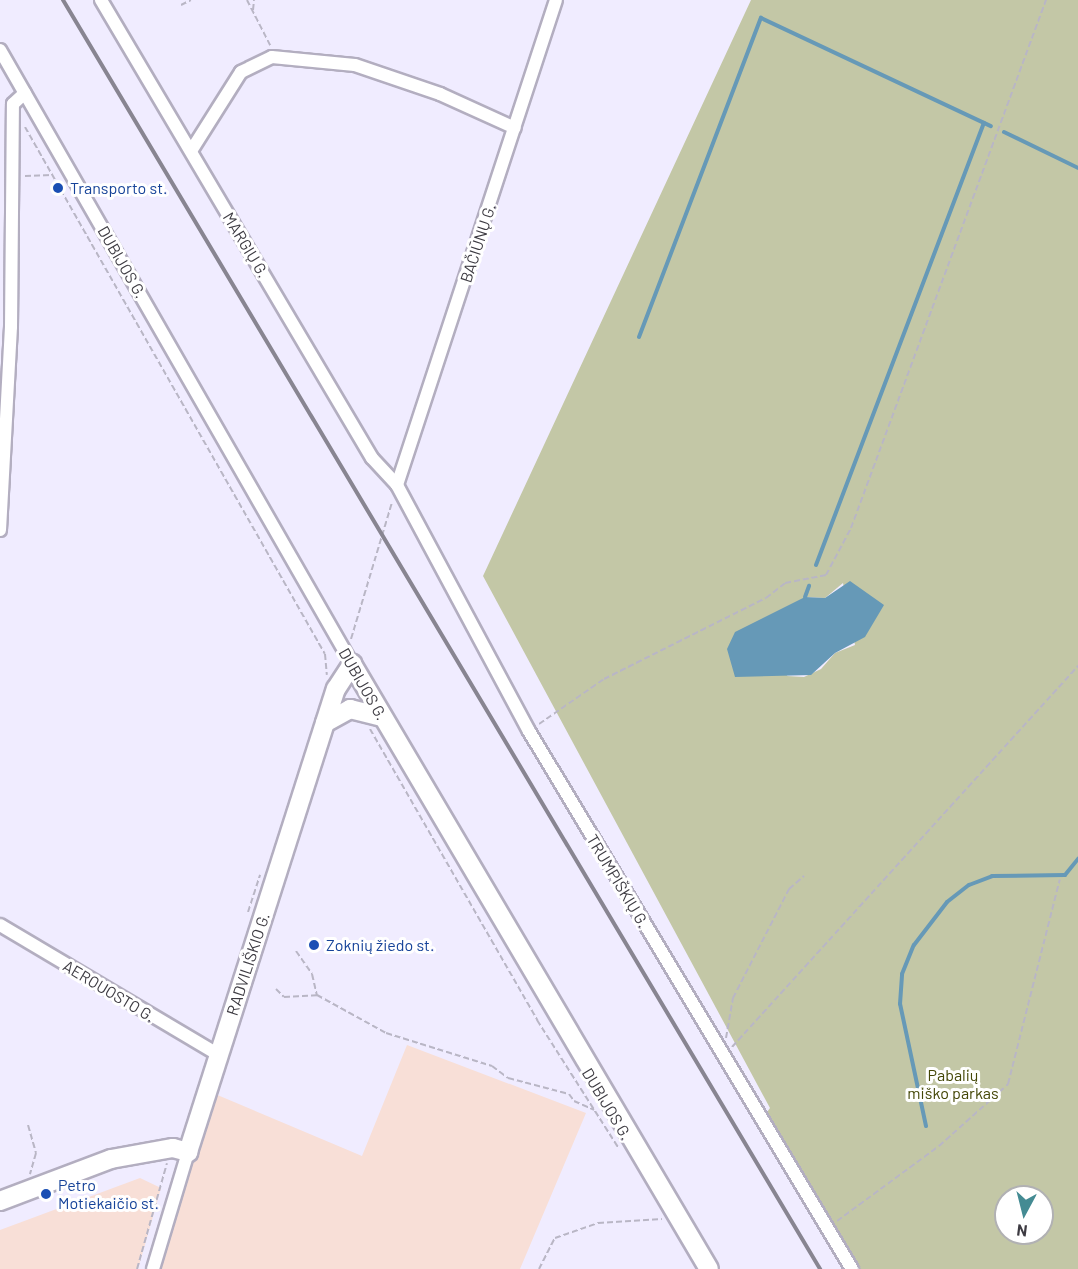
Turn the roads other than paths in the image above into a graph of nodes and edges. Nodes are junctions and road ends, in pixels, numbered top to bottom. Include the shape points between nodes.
1 (101, 0) edge
2 (556, 0) edge
3 (0, 50) edge
4 (25, 93) junction
5 (516, 128) junction
6 (191, 151) junction
7 (397, 484) junction
8 (0, 530) edge
9 (352, 664) junction
10 (382, 717) junction
11 (325, 723) junction
12 (0, 925) edge
13 (219, 1055) junction
14 (180, 1150) junction
15 (0, 1201) edge
16 (153, 1269) edge
17 (709, 1269) edge
18 (852, 1269) edge

1 - 6 street, MARGIŲ G.
2 - 5 street, BAČIŪNŲ G.
3 - 4 street
4 - 8 street via 12,104 13,176
4 - 9 street, DUBIJOS G.
5 - 6 street via 440,94 355,65 272,57 258,61 225,92
5 - 7 street, BAČIŪNŲ G.
6 - 7 street, MARGIŲ G. via 372,458
7 - 18 street, TRUMPIŠKIŲ G. via 529,731 825,1230
9 - 10 main road, DUBIJOS G.
9 - 11 main road, RADVILIŠKIO G. via 336,688
10 - 11 main road via 358,708
10 - 17 main road, DUBIJOS G.
11 - 13 main road, RADVILIŠKIO G.
12 - 13 street, AEROUOSTO G.
13 - 14 main road, RADVILIŠKIO G.
14 - 15 main road via 111,1160 27,1187
14 - 16 street, RADVILIŠKIO G.

